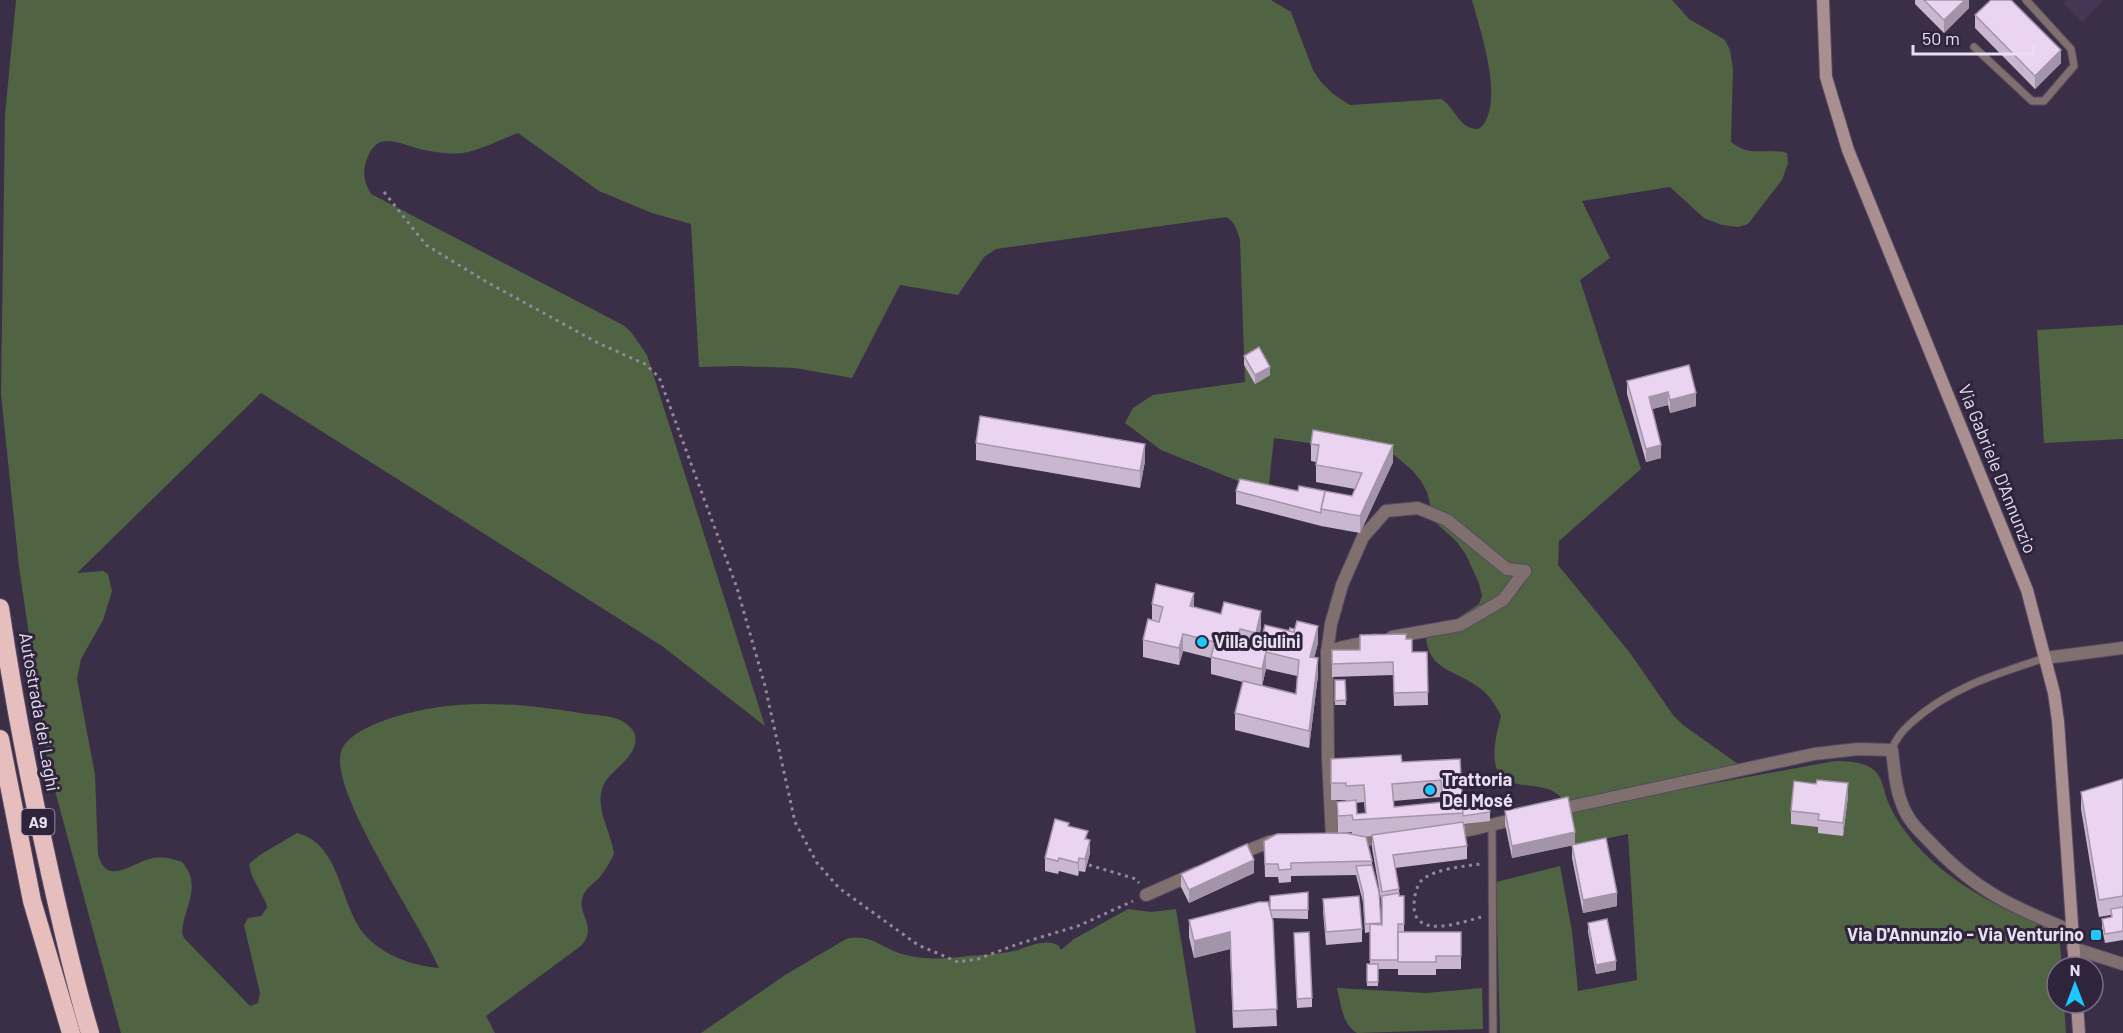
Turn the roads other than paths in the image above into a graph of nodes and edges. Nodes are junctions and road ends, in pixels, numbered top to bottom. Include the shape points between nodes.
1 (1823, 0) edge
2 (2026, 0) edge
3 (1974, 47) dead end
4 (0, 608) edge
5 (2123, 648) edge
6 (1327, 652) junction
7 (2044, 658) junction
8 (0, 739) edge
9 (1892, 750) junction
10 (1492, 825) junction
11 (1440, 834) edge
12 (1293, 839) edge
13 (1398, 839) edge
14 (1146, 895) road end
15 (2072, 931) junction
16 (2073, 948) junction
17 (2073, 955) edge
18 (2123, 964) edge
19 (2078, 1015) edge
20 (71, 1033) edge
21 (90, 1033) edge
22 (1493, 1033) edge
23 (2079, 1033) edge

1 - 7 main road, Via Gabriele D'Annunzio via 1826,77 1848,150 2027,590
2 - 3 lane via 2071,49 2074,66 2044,101 2032,101
4 - 21 highway, Autostrada dei Laghi / A9 via 32,795
5 - 7 street
6 - 6 street via 1342,585 1363,537 1386,511 1418,508 1447,520 1507,569 1526,571 1503,600 1460,625
6 - 13 street via 1327,838
7 - 9 lane via 1988,676 1927,708 1903,731
7 - 15 main road, Via Gabriele D'Annunzio via 2058,721
8 - 20 highway, A9 via 32,901
9 - 10 street via 1814,754
9 - 15 street via 1906,814 1948,862 2014,908
10 - 11 street
10 - 22 lane
12 - 14 street via 1269,842
15 - 16 main road, Via Gabriele D'Annunzio
16 - 17 main road, Via Gabriele D'Annunzio
16 - 18 street
19 - 23 main road

